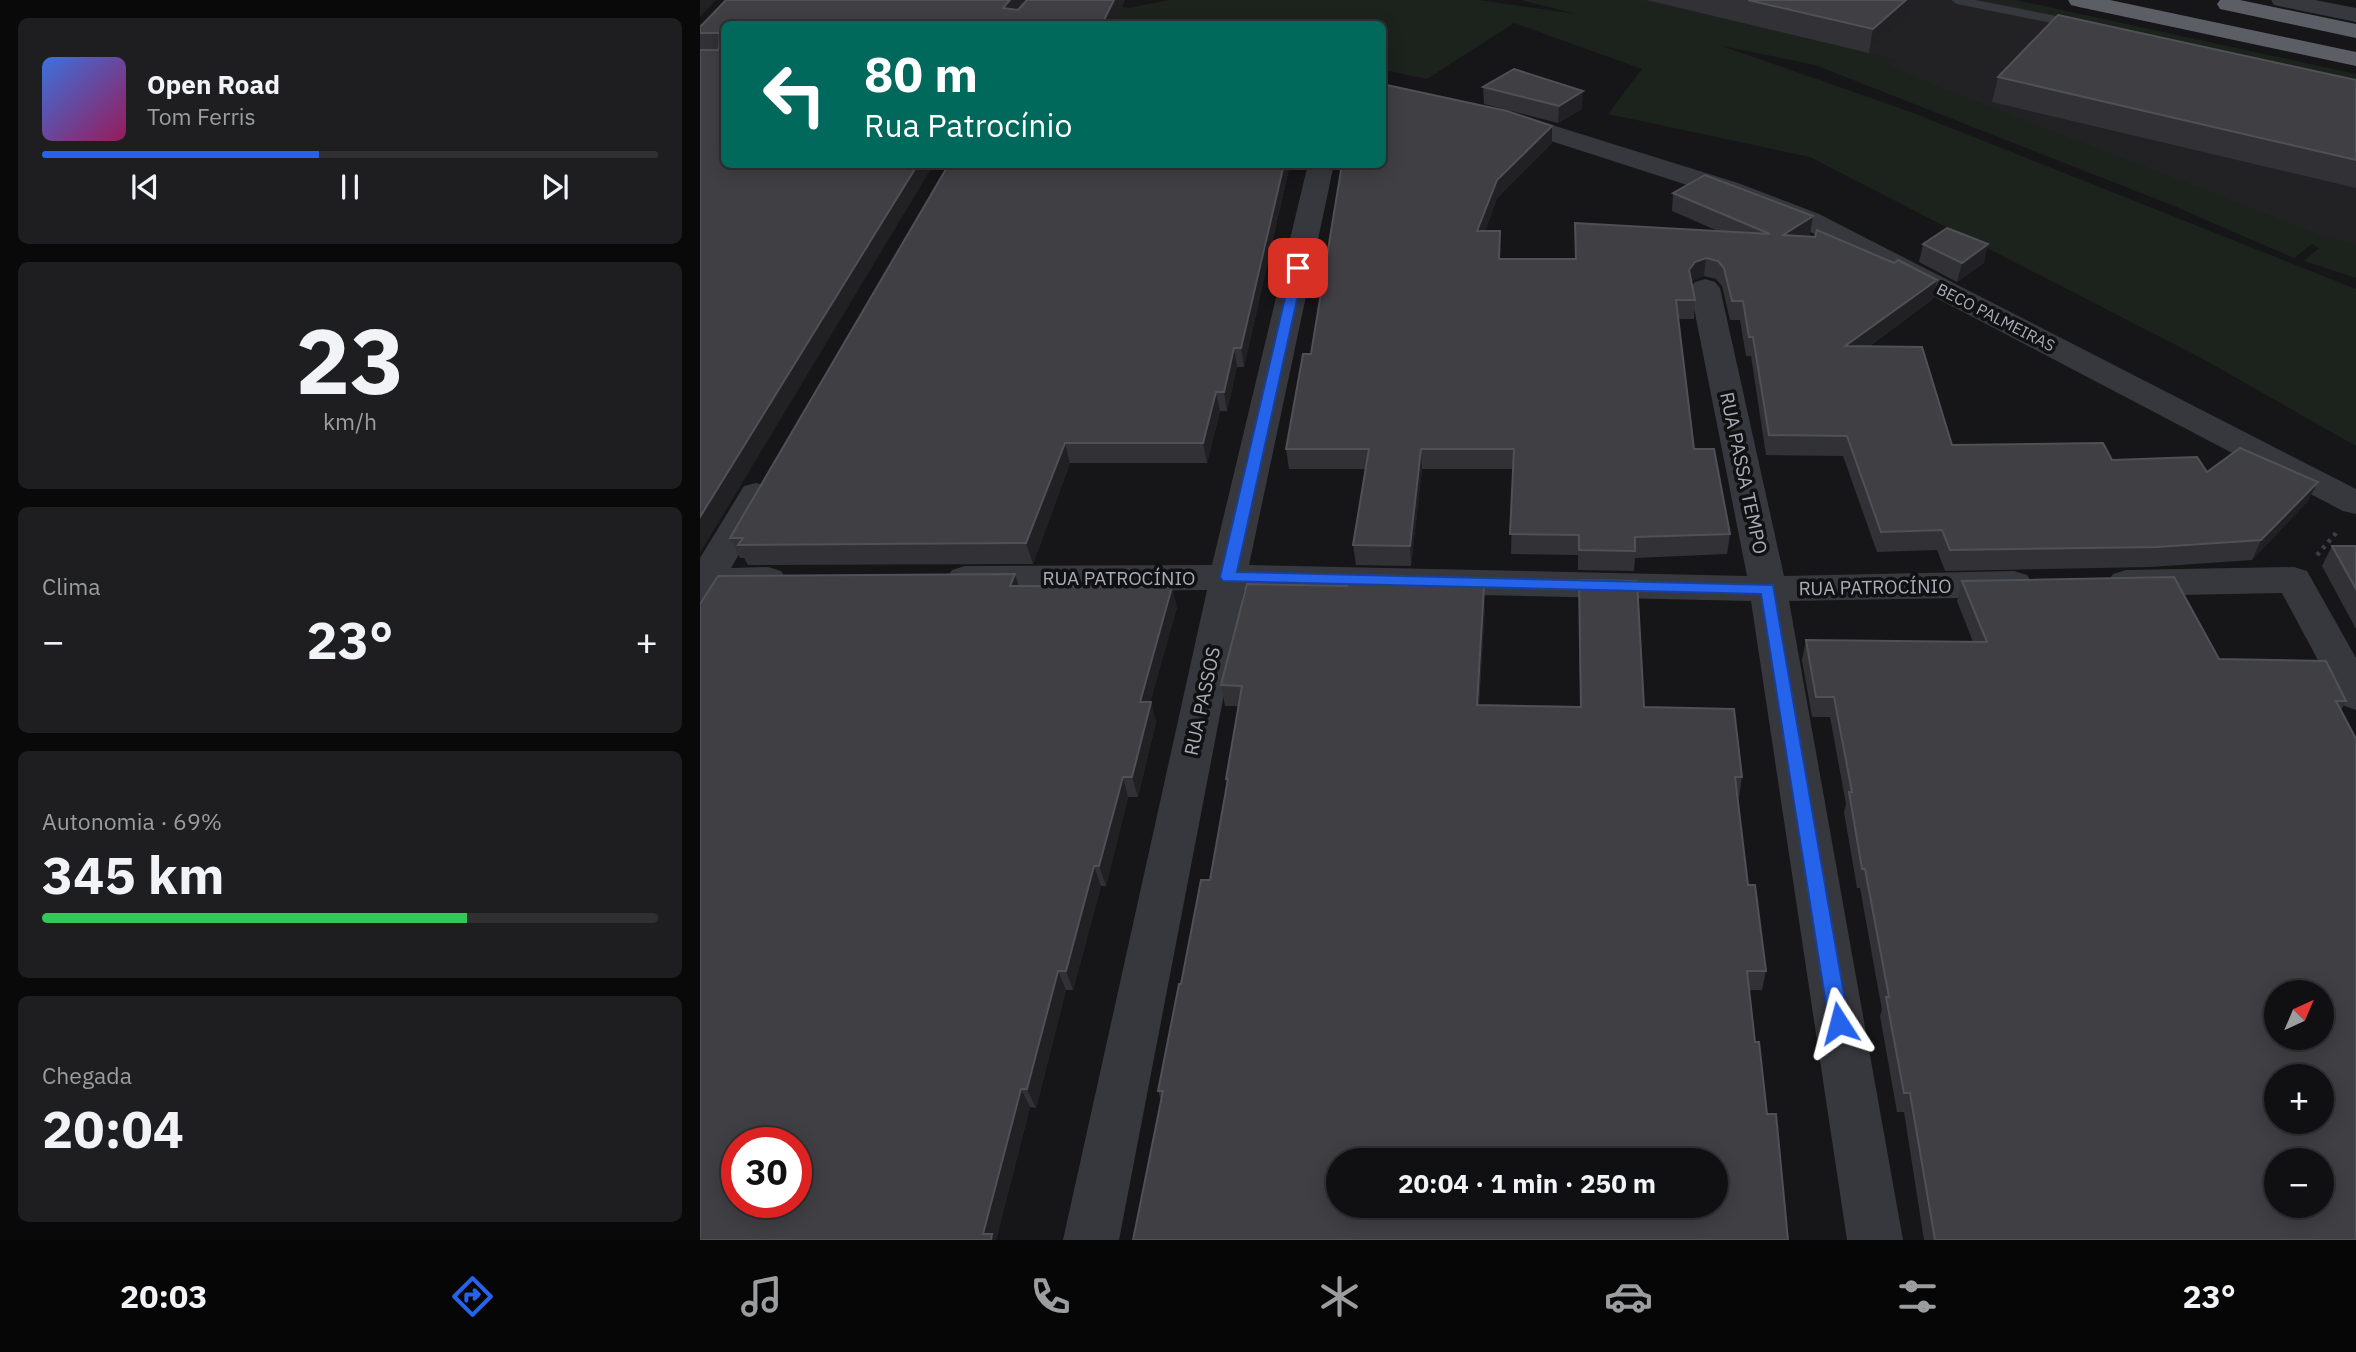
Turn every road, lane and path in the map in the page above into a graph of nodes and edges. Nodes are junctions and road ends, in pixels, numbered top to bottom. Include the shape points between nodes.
1 (1957, 0) edge
2 (2079, 0) edge
3 (2206, 0) edge
4 (2282, 0) edge
5 (2356, 15) edge
6 (2099, 29) edge
7 (2356, 30) edge
8 (2356, 59) edge
9 (1475, 111) edge
10 (1320, 168) edge
11 (1705, 288) dead end
12 (768, 474) edge
13 (2356, 503) edge
14 (2338, 530) dead end
15 (1228, 577) junction
16 (925, 579) edge
17 (801, 580) edge
18 (2294, 580) junction
19 (702, 583) edge
20 (2087, 583) edge
21 (2045, 584) edge
22 (1768, 589) junction
23 (2356, 695) edge
24 (1091, 1240) edge
25 (1875, 1240) edge

1 - 6 lane
2 - 8 highway
3 - 7 highway
4 - 5 street
9 - 13 street, BECO PALMEIRAS via 1728,188 1809,220
10 - 15 street, RUA PASSOS
11 - 22 street, RUA PASSA TEMPO
12 - 19 street
14 - 18 path
15 - 16 street, RUA PATROCÍNIO
15 - 22 street, RUA PATROCÍNIO
15 - 24 street, RUA PASSOS
17 - 19 street
18 - 20 street
18 - 23 street
21 - 22 street, RUA PATROCÍNIO
22 - 25 street, RUA PASSA TEMPO

